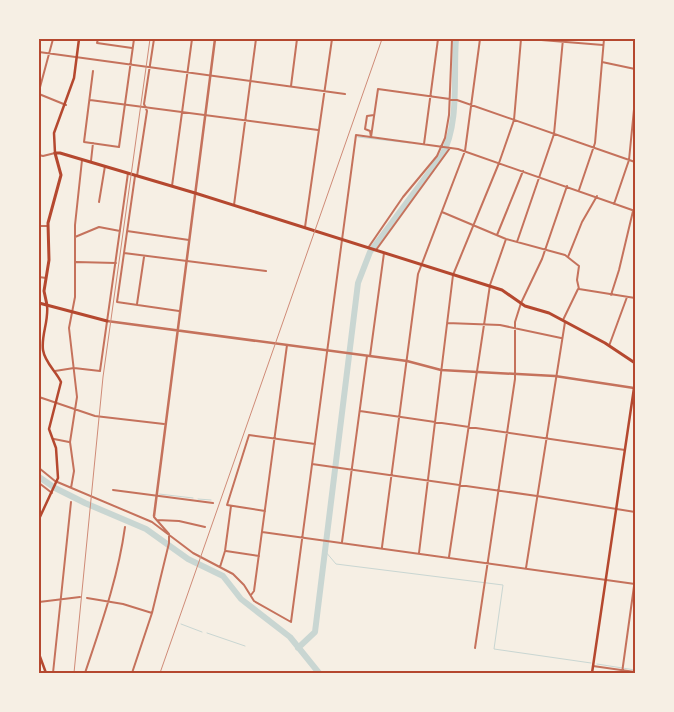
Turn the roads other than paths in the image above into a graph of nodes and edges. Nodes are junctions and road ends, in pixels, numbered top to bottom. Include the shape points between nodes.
1 (53, 39) edge
2 (74, 39) edge
3 (98, 39) edge
4 (134, 39) edge
5 (154, 39) edge
6 (192, 39) edge
7 (215, 39) edge
8 (256, 39) edge
9 (296, 39) edge
10 (332, 39) edge
11 (438, 39) edge
12 (452, 39) edge
13 (480, 39) edge
14 (521, 39) edge
15 (528, 39) edge
16 (604, 39) edge
17 (78, 40) edge
18 (562, 40) edge
19 (604, 45) junction
20 (132, 48) junction
21 (39, 52) edge
22 (49, 54) junction
23 (78, 58) junction
24 (602, 62) junction
25 (130, 66) junction
26 (149, 68) junction
27 (635, 70) edge
28 (93, 71) dead end
29 (188, 73) junction
30 (210, 76) junction
31 (250, 81) junction
32 (290, 86) junction
33 (324, 91) junction
34 (39, 93) edge
35 (345, 94) dead end
36 (430, 96) junction
37 (449, 98) junction
38 (635, 99) edge
39 (90, 100) junction
40 (66, 105) junction
41 (125, 105) junction
42 (471, 105) junction
43 (146, 108) junction
44 (183, 112) junction
45 (205, 115) junction
46 (374, 116) junction
47 (245, 120) junction
48 (514, 120) junction
49 (318, 130) junction
50 (554, 134) junction
51 (371, 137) junction
52 (93, 143) junction
53 (424, 144) junction
54 (442, 146) junction
55 (449, 147) junction
56 (594, 148) junction
57 (465, 152) junction
58 (56, 153) junction
59 (39, 155) edge
60 (82, 160) junction
61 (629, 160) junction
62 (635, 162) edge
63 (90, 163) junction
64 (499, 163) junction
65 (105, 166) junction
66 (523, 171) junction
67 (128, 173) junction
68 (136, 176) junction
69 (540, 177) junction
70 (172, 186) junction
71 (567, 186) junction
72 (579, 190) junction
73 (195, 193) junction
74 (597, 196) junction
75 (99, 202) dead end
76 (614, 204) junction
77 (234, 205) junction
78 (634, 211) edge
79 (442, 212) junction
80 (474, 225) junction
81 (39, 226) edge
82 (47, 226) junction
83 (305, 228) junction
84 (120, 231) junction
85 (127, 231) junction
86 (497, 235) junction
87 (75, 237) junction
88 (342, 239) junction
89 (506, 239) junction
90 (188, 240) junction
91 (517, 242) junction
92 (368, 248) junction
93 (545, 249) junction
94 (376, 250) junction
95 (124, 253) junction
96 (384, 253) junction
97 (144, 257) junction
98 (568, 257) junction
99 (186, 261) junction
100 (75, 262) junction
101 (116, 263) junction
102 (420, 265) junction
103 (266, 271) dead end
104 (453, 275) junction
105 (39, 277) edge
106 (46, 278) junction
107 (490, 288) junction
108 (579, 289) junction
109 (611, 295) junction
110 (627, 297) junction
111 (635, 298) edge
112 (39, 303) edge
113 (521, 303) junction
114 (137, 305) junction
115 (47, 306) junction
116 (179, 311) junction
117 (72, 313) junction
118 (107, 321) junction
119 (564, 321) junction
120 (447, 323) junction
121 (483, 325) junction
122 (514, 329) junction
123 (177, 331) junction
124 (561, 338) junction
125 (287, 345) junction
126 (610, 346) junction
127 (39, 350) edge
128 (43, 350) junction
129 (327, 351) junction
130 (369, 356) junction
131 (407, 362) junction
132 (635, 363) edge
133 (74, 368) junction
134 (441, 370) junction
135 (54, 371) junction
136 (476, 372) junction
137 (516, 374) junction
138 (555, 376) junction
139 (635, 380) edge
140 (635, 388) edge
141 (39, 397) edge
142 (55, 404) junction
143 (75, 410) junction
144 (360, 411) junction
145 (400, 416) junction
146 (435, 421) junction
147 (164, 424) junction
148 (468, 426) junction
149 (507, 432) junction
150 (546, 438) junction
151 (52, 439) junction
152 (275, 439) junction
153 (70, 442) junction
154 (315, 444) junction
155 (625, 450) junction
156 (312, 464) junction
157 (39, 468) edge
158 (352, 470) junction
159 (392, 475) junction
160 (428, 480) junction
161 (39, 483) edge
162 (57, 483) junction
163 (460, 484) junction
164 (71, 488) junction
165 (113, 490) dead end
166 (499, 490) junction
167 (53, 492) junction
168 (155, 496) junction
169 (537, 496) junction
170 (71, 502) dead end
171 (214, 503) dead end
172 (231, 506) junction
173 (616, 507) junction
174 (265, 511) junction
175 (635, 512) edge
176 (154, 516) joint
177 (39, 519) edge
178 (156, 520) junction
179 (124, 527) dead end
180 (205, 527) dead end
181 (262, 532) junction
182 (169, 534) junction
183 (302, 537) junction
184 (342, 542) junction
185 (382, 547) junction
186 (225, 551) junction
187 (419, 553) junction
188 (259, 556) junction
189 (449, 557) junction
190 (488, 562) junction
191 (220, 567) junction
192 (526, 568) junction
193 (635, 579) edge
194 (606, 580) junction
195 (635, 584) edge
196 (251, 595) junction
197 (80, 597) dead end
198 (87, 598) dead end
199 (60, 599) junction
200 (39, 602) edge
201 (110, 602) junction
202 (152, 613) junction
203 (475, 648) dead end
204 (39, 654) edge
205 (593, 666) junction
206 (622, 671) edge
207 (635, 672) edge
208 (46, 673) edge
209 (53, 673) edge
210 (85, 673) edge
211 (132, 673) edge
212 (592, 673) edge

1 - 22 street
2 - 17 street
3 - 20 street via 97,43
4 - 20 street
5 - 26 street
6 - 29 street
7 - 30 street
8 - 31 street
9 - 32 street
10 - 33 street
11 - 36 street
12 - 37 street
13 - 42 street
14 - 48 street
15 - 18 street
16 - 19 street
17 - 23 main road
18 - 19 street
18 - 50 street
19 - 24 street
20 - 25 street
21 - 22 street
22 - 23 street
22 - 34 street
23 - 25 street
23 - 40 main road
24 - 27 street
24 - 56 street
25 - 26 street
25 - 41 street
26 - 29 street
26 - 43 street
28 - 39 street
29 - 30 street
29 - 44 street
30 - 31 street
30 - 45 street
31 - 32 street
31 - 47 street
32 - 33 street
33 - 35 street
33 - 49 street
34 - 40 street
36 - 37 street
36 - 46 street via 378,89
36 - 53 street
37 - 42 street
37 - 54 street via 448,129
38 - 61 street
39 - 41 street
39 - 52 street via 84,142
40 - 58 main road via 52,140
41 - 43 street
41 - 52 street via 119,147
42 - 48 street
42 - 57 street
43 - 44 street
43 - 68 street
44 - 45 street
44 - 70 street
45 - 47 street
45 - 73 street
46 - 51 street
46 - 51 street via 367,116 365,129 370,131
47 - 49 street
47 - 77 street
48 - 50 street
48 - 64 street
49 - 83 street
50 - 56 street
50 - 69 street
51 - 53 street
51 - 88 street via 356,135
52 - 63 street
53 - 54 street
54 - 55 street
54 - 92 street
55 - 57 street
55 - 94 street
56 - 61 street
56 - 72 street
57 - 64 street
57 - 79 street
58 - 59 street
58 - 60 main road
58 - 82 main road via 61,175
60 - 63 main road
60 - 87 street
61 - 62 street
61 - 76 street
63 - 65 main road
64 - 66 street
64 - 80 street
65 - 67 main road
65 - 75 street
66 - 69 street
66 - 86 street
67 - 68 main road
67 - 84 street
68 - 70 main road
68 - 85 street
69 - 71 street
69 - 91 street
70 - 73 main road
71 - 72 street
71 - 93 street
72 - 74 street
73 - 77 main road
73 - 90 street
74 - 76 street
74 - 98 street
76 - 78 street
77 - 83 main road
78 - 109 street
79 - 80 street
79 - 102 street
80 - 86 street
80 - 104 street
81 - 82 street
82 - 106 main road via 49,260
83 - 88 main road
84 - 87 street via 99,227
84 - 101 street
85 - 90 street
85 - 95 street
86 - 89 street
87 - 100 street
88 - 92 main road
88 - 129 street
89 - 91 street
89 - 107 street
90 - 99 street
91 - 93 street
92 - 94 main road
93 - 98 street
93 - 113 street via 534,280
94 - 96 main road
95 - 97 street
95 - 114 street via 117,302
96 - 102 main road
96 - 130 street
97 - 99 street
97 - 114 street
98 - 108 street via 580,268 577,276
99 - 103 street
99 - 116 street
100 - 101 street
100 - 117 street
101 - 118 street
102 - 104 main road
102 - 131 street
104 - 107 main road
104 - 120 street
105 - 106 street
106 - 115 main road
107 - 113 main road via 506,292
107 - 121 street
108 - 109 street
108 - 119 street
109 - 110 street
110 - 111 street
110 - 126 street
112 - 115 main road
113 - 119 main road
113 - 122 street
114 - 116 street
115 - 117 main road
115 - 128 main road
116 - 123 street
117 - 118 main road
117 - 133 street via 69,328
118 - 123 street
118 - 133 street via 100,372
119 - 124 street
119 - 126 main road
120 - 121 street
120 - 134 street
121 - 122 street
121 - 136 street
122 - 124 street
122 - 137 street
123 - 125 street
123 - 147 street
124 - 138 street
125 - 129 street
125 - 152 street
126 - 132 main road
127 - 128 street
128 - 135 main road
129 - 130 street
129 - 154 street
130 - 131 street
130 - 144 street
131 - 134 street
131 - 145 street
133 - 135 street
133 - 143 street
134 - 136 street
134 - 146 street
135 - 142 main road via 61,382
136 - 137 street
136 - 148 street
137 - 138 street
137 - 149 street
138 - 140 street
138 - 150 street
139 - 140 main road
140 - 155 main road
141 - 142 street
142 - 143 street
142 - 151 main road via 49,429
143 - 147 street via 95,416
143 - 153 street
144 - 145 street
144 - 158 street
145 - 146 street
145 - 159 street
146 - 148 street
146 - 160 street
147 - 168 street
148 - 149 street
148 - 163 street
149 - 150 street
149 - 166 street
150 - 155 street
150 - 169 street
151 - 153 street
151 - 162 main road via 58,459
152 - 154 street
152 - 172 street via 249,435 226,502
152 - 174 street
153 - 164 street via 74,471
154 - 156 street
155 - 173 main road
156 - 158 street
156 - 183 street
157 - 162 street
158 - 159 street
158 - 184 street
159 - 160 street
159 - 185 street
160 - 163 street
160 - 187 street
161 - 167 street
162 - 164 street
162 - 167 main road
163 - 166 street
163 - 189 street
164 - 182 street via 152,522
165 - 168 street
166 - 169 street
166 - 190 street
167 - 177 main road
168 - 171 street
168 - 176 street
169 - 173 street
169 - 192 street
170 - 199 street
172 - 174 street
172 - 186 street
173 - 175 street
173 - 194 main road
174 - 181 street
176 - 178 street
178 - 180 street
178 - 182 street
179 - 201 street
181 - 183 street
181 - 188 street
182 - 191 street via 193,553
182 - 202 street
183 - 184 street
183 - 196 street via 291,622 254,601
184 - 185 street
185 - 187 street
186 - 188 street
186 - 191 street
187 - 189 street
188 - 196 street
189 - 190 street
190 - 192 street
190 - 203 street
191 - 196 street via 234,574
192 - 194 street
193 - 195 street
194 - 195 street
194 - 205 main road
195 - 206 street
197 - 199 street
198 - 201 street
199 - 200 street
199 - 209 street
201 - 202 street
201 - 210 street
202 - 211 street
204 - 208 main road
205 - 206 street
205 - 212 main road
206 - 207 street

